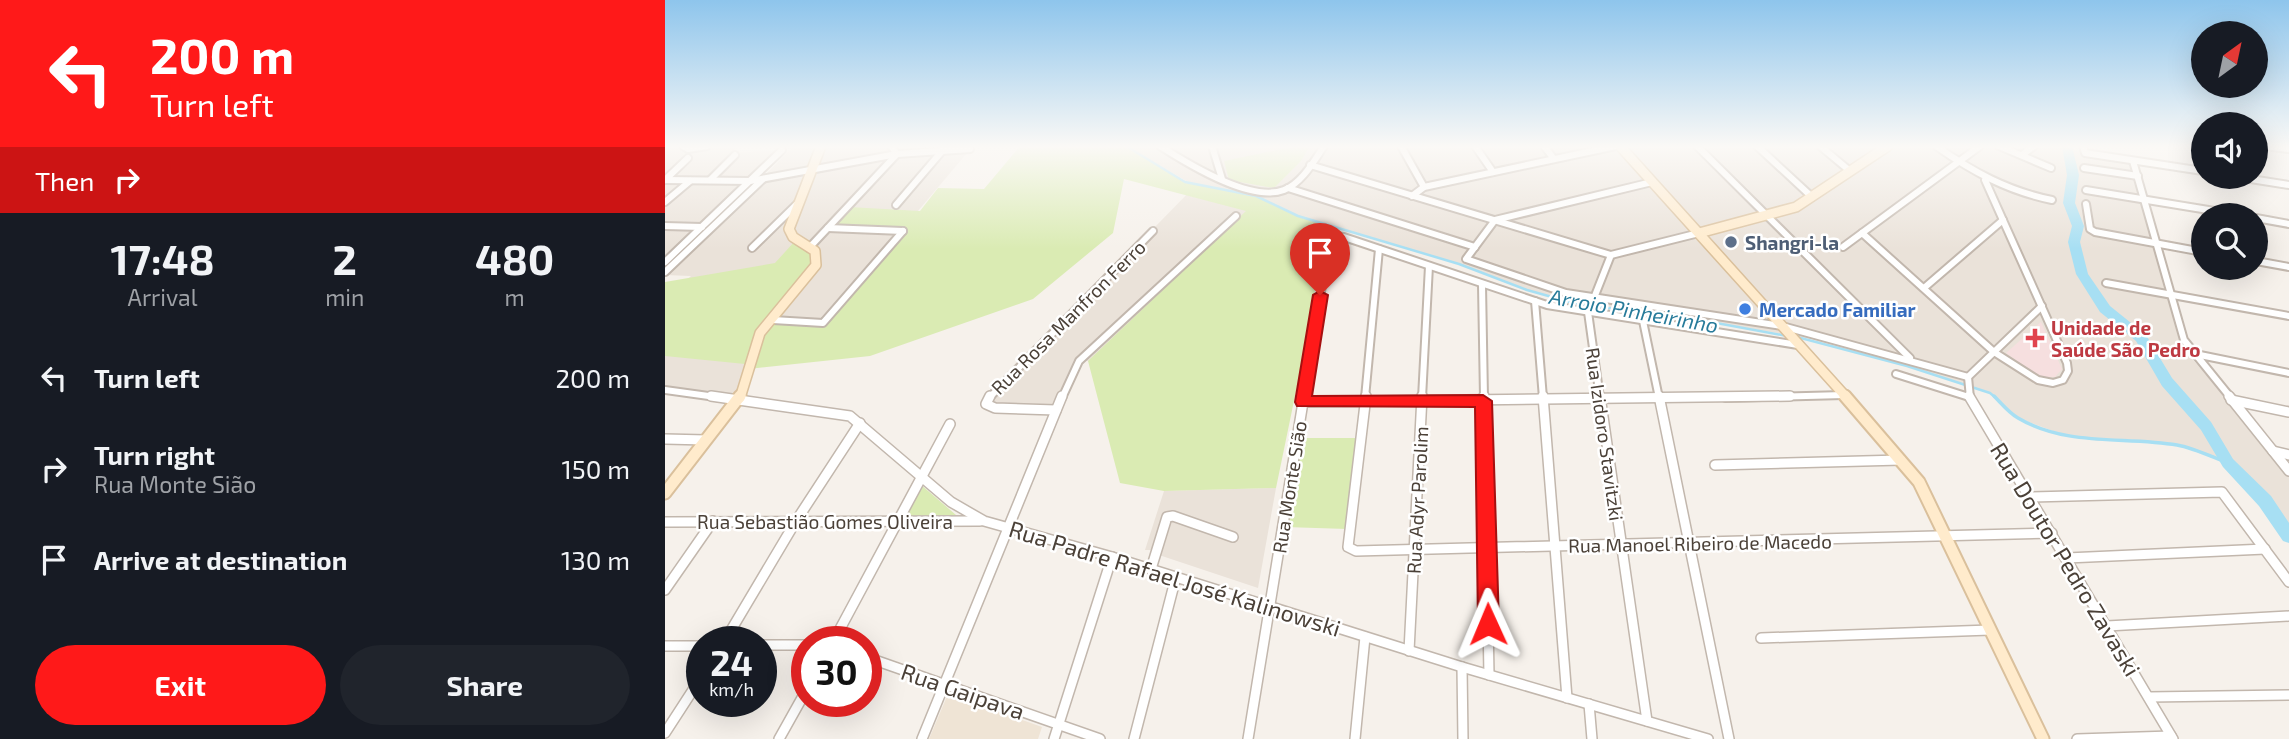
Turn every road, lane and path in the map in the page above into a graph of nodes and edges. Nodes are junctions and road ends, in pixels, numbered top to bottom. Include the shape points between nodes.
1 (690, 180) edge
2 (729, 180) edge
3 (761, 180) edge
4 (808, 180) edge
5 (872, 180) edge
6 (918, 180) edge
7 (1227, 180) edge
8 (1295, 180) edge
9 (1363, 180) edge
10 (1420, 180) edge
11 (1454, 180) edge
12 (1731, 180) edge
13 (1794, 180) edge
14 (1836, 180) edge
15 (1933, 180) edge
16 (1985, 180) edge
17 (1986, 180) edge
18 (2139, 180) edge
19 (750, 181) joint
20 (2268, 181) edge
21 (1652, 182) joint
22 (2289, 184) edge
23 (1424, 187) junction
24 (1288, 188) junction
25 (2086, 190) dead end
26 (1412, 195) junction
27 (1812, 197) junction
28 (2052, 200) dead end
29 (2146, 200) junction
30 (665, 202) edge
31 (797, 204) junction
32 (2086, 204) dead end
33 (897, 205) dead end
34 (2191, 207) edge
35 (721, 208) junction
36 (732, 209) junction
37 (1766, 215) junction
38 (1236, 216) dead end
39 (1495, 220) junction
40 (2003, 220) junction
41 (2268, 220) edge
42 (2289, 223) edge
43 (665, 226) edge
44 (702, 227) junction
45 (828, 228) junction
46 (1153, 231) dead end
47 (1699, 233) junction
48 (1862, 233) junction
49 (2156, 244) junction
50 (1475, 247) junction
51 (1843, 247) dead end
52 (752, 248) dead end
53 (809, 248) junction
54 (1379, 249) junction
55 (2191, 250) edge
56 (1611, 255) junction
57 (665, 262) edge
58 (2268, 263) edge
59 (1429, 266) junction
60 (2289, 267) edge
61 (665, 272) edge
62 (2106, 283) dead end
63 (1482, 285) junction
64 (1924, 288) junction
65 (2169, 295) junction
66 (1594, 298) junction
67 (1535, 301) junction
68 (2042, 306) junction
69 (1588, 312) junction
70 (2289, 316) edge
71 (773, 320) junction
72 (1643, 321) junction
73 (1784, 328) junction
74 (1797, 344) junction
75 (1994, 352) junction
76 (2195, 355) junction
77 (1910, 359) junction
78 (2289, 373) edge
79 (1896, 374) dead end
80 (1968, 387) junction
81 (665, 390) edge
82 (1844, 395) junction
83 (739, 400) junction
84 (1544, 400) junction
85 (1602, 400) junction
86 (1659, 400) junction
87 (2231, 400) junction
88 (1422, 401) junction
89 (1483, 401) junction
90 (1303, 402) junction
91 (1365, 402) junction
92 (1055, 410) junction
93 (2289, 412) edge
94 (860, 423) junction
95 (950, 424) dead end
96 (665, 439) edge
97 (707, 440) junction
98 (2272, 451) junction
99 (2289, 455) edge
100 (1902, 460) junction
101 (1715, 465) dead end
102 (2289, 471) edge
103 (920, 477) junction
104 (665, 493) edge
105 (2031, 497) junction
106 (899, 520) junction
107 (713, 521) junction
108 (796, 521) junction
109 (984, 521) junction
110 (665, 522) edge
111 (1009, 526) junction
112 (2052, 533) junction
113 (1233, 537) dead end
114 (1945, 537) junction
115 (1689, 543) junction
116 (1621, 545) junction
117 (1555, 546) junction
118 (1487, 548) junction
119 (2265, 549) junction
120 (1416, 550) junction
121 (1112, 557) junction
122 (2067, 558) junction
123 (1151, 569) junction
124 (1175, 577) junction
125 (2289, 582) edge
126 (665, 590) edge
127 (1271, 607) junction
128 (2289, 617) edge
129 (734, 626) edge
130 (842, 626) edge
131 (2107, 626) junction
132 (1990, 630) junction
133 (1365, 637) junction
134 (1761, 638) dead end
135 (665, 646) edge
136 (686, 646) edge
137 (1409, 650) junction
138 (882, 663) edge
139 (1462, 667) junction
140 (1489, 675) junction
141 (944, 685) junction
142 (2289, 695) edge
143 (2149, 697) junction
144 (1567, 698) junction
145 (686, 701) edge
146 (1589, 704) junction
147 (791, 717) edge
148 (1647, 721) junction
149 (1059, 724) junction
150 (665, 733) edge
151 (2172, 737) edge
152 (779, 739) edge
153 (922, 739) edge
154 (1054, 739) edge
155 (1100, 739) edge
156 (1135, 739) edge
157 (1248, 739) edge
158 (1355, 739) edge
159 (1463, 739) edge
160 (1593, 739) edge
161 (1708, 739) edge
162 (1729, 739) edge
163 (2043, 739) edge
164 (2077, 739) edge

1 - 30 street
2 - 19 street
3 - 36 street
4 - 31 street
5 - 45 street
6 - 33 street
7 - 24 street via 1274,193
8 - 24 street
9 - 26 street
10 - 23 street
11 - 23 street
12 - 37 street
13 - 27 street
14 - 27 street
15 - 48 street
16 - 40 street
17 - 28 street
18 - 29 street
19 - 35 street
20 - 22 street
21 - 39 street
21 - 47 street
23 - 26 street
24 - 50 street
25 - 29 street
26 - 39 street
27 - 37 street
29 - 34 street
29 - 49 street
31 - 52 street
31 - 53 street via 789,232
32 - 49 street via 2090,229 2095,232
35 - 36 street
35 - 44 street
36 - 61 street
37 - 47 street
37 - 77 street
38 - 92 street via 1079,361
39 - 50 street
39 - 56 street
40 - 64 street
40 - 68 street
41 - 42 street
43 - 44 street
44 - 57 street
45 - 53 street
45 - 71 street via 903,231 823,323
46 - 92 street, Rua Rosa Manfron Ferro via 986,404
47 - 56 street
47 - 73 street
48 - 51 street
48 - 64 street
49 - 55 street
49 - 65 street
50 - 66 street via 1465,259 1519,279
53 - 71 street via 816,254 816,265
54 - 59 street
54 - 90 street, Rua Monte Sião via 1344,237 1333,236 1329,242
54 - 91 street
56 - 66 street
58 - 60 street
59 - 63 street
59 - 88 street, Rua Adyr Parolim
62 - 65 street
63 - 67 street
63 - 89 street
64 - 75 street
65 - 70 street
65 - 76 street via 2184,340
66 - 73 street
67 - 69 street
67 - 84 street
68 - 75 street
68 - 75 street via 2069,367 2063,380 2038,380
69 - 72 street
69 - 85 street, Rua Izidoro Stavitzki
71 - 83 street via 757,339
72 - 74 street
72 - 86 street
73 - 74 street
73 - 77 street
74 - 82 street
75 - 80 street
76 - 78 street
76 - 87 street
77 - 80 street
79 - 80 street
80 - 105 street, Rua Doutor Pedro Zavaski
81 - 83 street, Rua Padre Rafael José Kalinowski
82 - 86 street
82 - 100 street
83 - 94 street, Rua Padre Rafael José Kalinowski via 840,413
83 - 97 street
84 - 85 street
84 - 89 street
84 - 117 street
85 - 86 street
85 - 116 street, Rua Izidoro Stavitzki
86 - 115 street
87 - 93 street
87 - 98 street
88 - 89 street
88 - 91 street
88 - 120 street, Rua Adyr Parolim
89 - 118 street
90 - 91 street
90 - 127 street, Rua Monte Sião
91 - 120 street, Rua Manoel Ribeiro de Macedo via 1348,547 1356,551
92 - 111 street
94 - 103 street, Rua Padre Rafael José Kalinowski
94 - 108 street
95 - 103 street
96 - 97 street
97 - 104 street
98 - 99 street
98 - 102 street
100 - 101 street
100 - 114 street via 1919,482
103 - 106 street
103 - 109 street, Rua Padre Rafael José Kalinowski
105 - 112 street, Rua Doutor Pedro Zavaski
105 - 119 street via 2222,492
106 - 108 street, Rua Sebastião Gomes Oliveira
106 - 109 street, Rua Sebastião Gomes Oliveira
106 - 130 street
107 - 108 street, Rua Sebastião Gomes Oliveira
107 - 110 street, Rua Sebastião Gomes Oliveira
107 - 126 street
108 - 129 street
109 - 111 street, Rua Padre Rafael José Kalinowski
111 - 121 street, Rua Padre Rafael José Kalinowski
111 - 141 street
112 - 114 street, Rua Manoel Ribeiro de Macedo
112 - 122 street, Rua Doutor Pedro Zavaski
113 - 123 street via 1167,517
114 - 115 street, Rua Manoel Ribeiro de Macedo
114 - 132 street
115 - 116 street, Rua Manoel Ribeiro de Macedo
115 - 162 street
116 - 117 street, Rua Manoel Ribeiro de Macedo
116 - 148 street, Rua Izidoro Stavitzki
117 - 118 street, Rua Manoel Ribeiro de Macedo
117 - 144 street
118 - 120 street, Rua Manoel Ribeiro de Macedo
118 - 140 street
119 - 122 street
119 - 125 street
120 - 137 street, Rua Adyr Parolim
121 - 123 street, Rua Padre Rafael José Kalinowski
121 - 149 street
122 - 131 street, Rua Doutor Pedro Zavaski
123 - 124 street, Rua Padre Rafael José Kalinowski
124 - 127 street, Rua Padre Rafael José Kalinowski
124 - 156 street
127 - 133 street, Rua Padre Rafael José Kalinowski
127 - 157 street, Rua Monte Sião
128 - 131 street
131 - 143 street, Rua Doutor Pedro Zavaski
132 - 134 street
132 - 163 street
133 - 137 street, Rua Padre Rafael José Kalinowski
133 - 158 street
135 - 136 street
137 - 139 street, Rua Padre Rafael José Kalinowski
138 - 141 street, Rua Gaipava
139 - 140 street, Rua Padre Rafael José Kalinowski
139 - 159 street
140 - 144 street, Rua Padre Rafael José Kalinowski
141 - 149 street, Rua Gaipava
141 - 153 street
142 - 143 street
143 - 151 street, Rua Doutor Pedro Zavaski
144 - 146 street, Rua Padre Rafael José Kalinowski
145 - 150 street
146 - 148 street, Rua Padre Rafael José Kalinowski
146 - 160 street
147 - 152 street
148 - 161 street, Rua Padre Rafael José Kalinowski
149 - 154 street
149 - 155 street, Rua Gaipava
151 - 164 street

